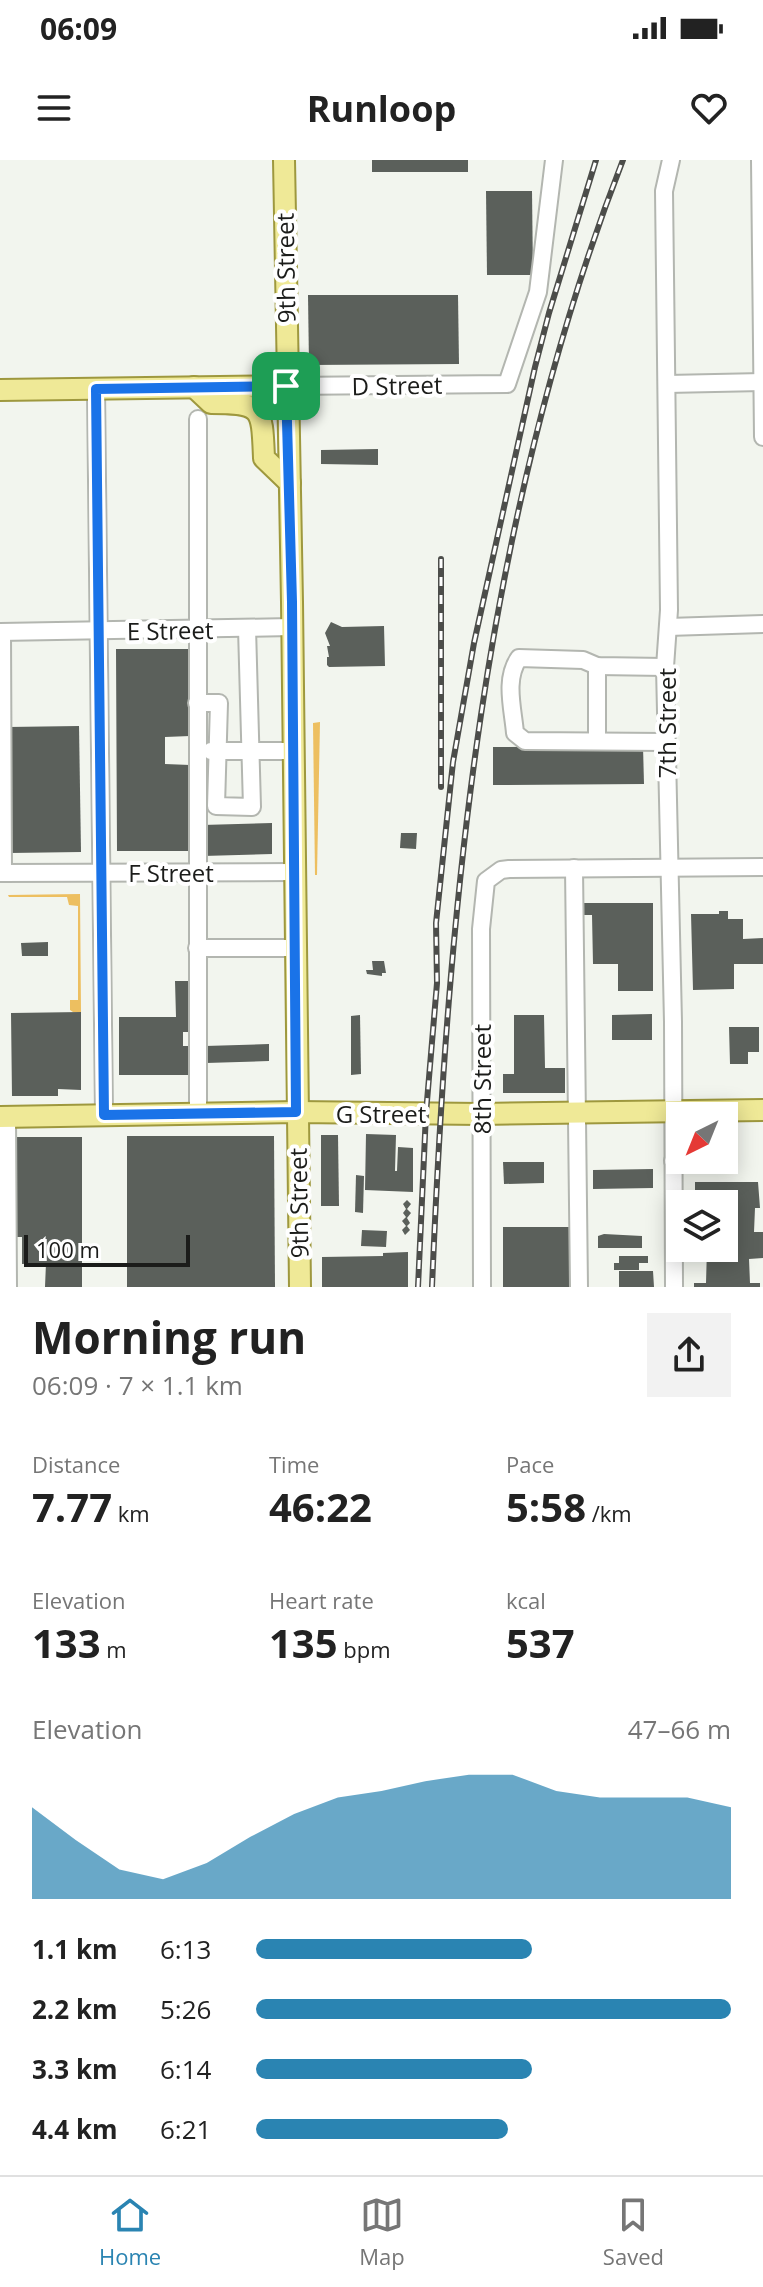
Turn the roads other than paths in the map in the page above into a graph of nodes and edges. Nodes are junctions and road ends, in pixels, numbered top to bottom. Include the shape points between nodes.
1 (284, 160) edge
2 (554, 160) edge
3 (671, 160) edge
4 (760, 160) edge
5 (763, 382) edge
6 (667, 384) junction
7 (286, 386) junction
8 (194, 387) junction
9 (96, 389) junction
10 (0, 390) edge
11 (198, 419) dead end
12 (763, 437) edge
13 (290, 483) junction
14 (763, 624) edge
15 (292, 627) junction
16 (668, 627) junction
17 (247, 628) junction
18 (97, 631) junction
19 (197, 631) junction
20 (1, 632) edge
21 (597, 666) junction
22 (665, 667) junction
23 (197, 703) junction
24 (597, 741) junction
25 (666, 742) junction
26 (197, 751) junction
27 (219, 751) junction
28 (293, 751) junction
29 (251, 752) junction
30 (668, 867) junction
31 (763, 867) edge
32 (574, 868) junction
33 (102, 872) junction
34 (197, 872) junction
35 (294, 872) junction
36 (2, 873) edge
37 (197, 948) junction
38 (295, 948) junction
39 (672, 1102) edge
40 (763, 1110) edge
41 (666, 1111) edge
42 (738, 1111) edge
43 (296, 1112) junction
44 (578, 1112) junction
45 (481, 1114) junction
46 (104, 1115) junction
47 (198, 1115) junction
48 (3, 1117) edge
49 (673, 1174) edge
50 (8, 1287) edge
51 (300, 1287) edge
52 (482, 1287) edge
53 (579, 1287) edge
54 (674, 1287) edge

1 - 7 main road, 9th Street
2 - 7 street, D Street via 538,292 507,384
3 - 6 street, 7th Street via 664,191
4 - 5 street
5 - 6 street
5 - 12 street
6 - 16 street, 7th Street
7 - 8 main road, D Street
7 - 13 main road, 9th Street
8 - 9 main road, D Street
8 - 13 main road via 211,403 243,403 258,412 264,458
9 - 10 main road, D Street
9 - 18 street
11 - 19 street
13 - 15 main road, 9th Street
14 - 16 street
15 - 17 street, E Street
15 - 28 main road, 9th Street
16 - 22 street, 7th Street
17 - 19 street, E Street
17 - 29 street
18 - 19 street, E Street
18 - 20 street, E Street
18 - 33 street
19 - 23 street
20 - 36 street
21 - 22 street
21 - 24 street
21 - 24 street via 583,660 519,658 512,667 510,687 515,733 525,741
22 - 25 street, 7th Street
23 - 26 street
23 - 27 street via 219,703
24 - 25 street
25 - 30 street, 7th Street
26 - 27 street
26 - 34 street
27 - 29 street
27 - 29 street via 216,806 252,807
28 - 29 street
28 - 35 main road, 9th Street
30 - 31 street
30 - 32 street
30 - 39 street, 7th Street
32 - 44 street
32 - 45 street, 8th Street via 509,869 486,881
33 - 34 street, F Street
33 - 36 street, F Street
33 - 46 street
34 - 35 street, F Street
34 - 37 street
35 - 38 main road, 9th Street
37 - 38 street
37 - 47 street
38 - 43 main road, 9th Street
40 - 42 main road, G Street
41 - 44 main road, G Street
43 - 45 main road, G Street
43 - 47 main road, G Street
43 - 51 main road, 9th Street
44 - 45 main road, G Street
44 - 53 street
45 - 52 street, 8th Street
46 - 47 main road, G Street
46 - 48 main road, G Street
48 - 50 street
49 - 54 street, 7th Street

